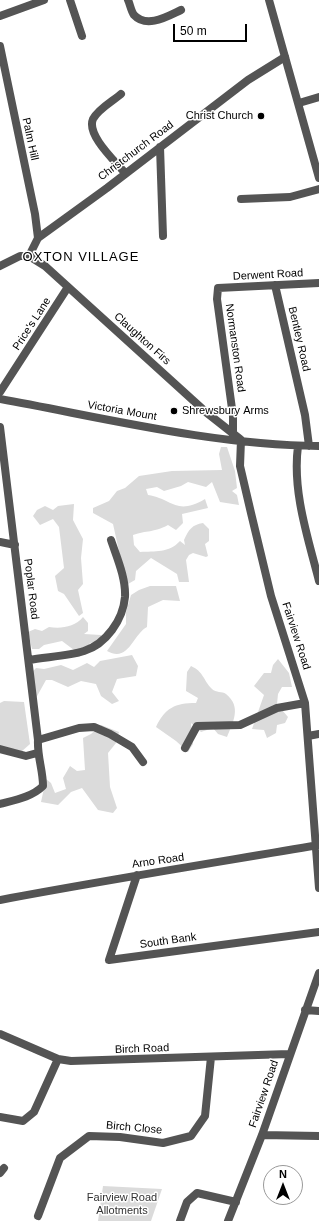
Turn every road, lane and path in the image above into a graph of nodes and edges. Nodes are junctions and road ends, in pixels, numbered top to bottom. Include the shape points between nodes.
1 (44, 0) edge
2 (70, 0) edge
3 (128, 0) edge
4 (269, 0) edge
5 (181, 10) dead end
6 (0, 16) edge
7 (82, 36) dead end
8 (0, 46) edge
9 (285, 57) junction
10 (121, 94) dead end
11 (319, 97) edge
12 (299, 103) junction
13 (160, 147) junction
14 (125, 174) junction
15 (319, 176) edge
16 (319, 189) edge
17 (241, 199) dead end
18 (162, 236) dead end
19 (38, 238) junction
20 (29, 256) junction
21 (0, 266) edge
22 (319, 283) edge
23 (275, 285) junction
24 (68, 288) junction
25 (218, 288) joint
26 (0, 392) edge
27 (0, 399) edge
28 (0, 427) edge
29 (233, 434) junction
30 (241, 440) junction
31 (298, 446) junction
32 (309, 446) junction
33 (319, 446) edge
34 (111, 540) dead end
35 (0, 542) edge
36 (15, 545) junction
37 (319, 581) edge
38 (29, 660) junction
39 (305, 703) junction
40 (319, 734) edge
41 (308, 736) junction
42 (38, 740) junction
43 (185, 748) dead end
44 (0, 749) edge
45 (37, 753) junction
46 (143, 762) dead end
47 (0, 804) edge
48 (318, 845) edge
49 (137, 875) junction
50 (319, 888) edge
51 (0, 900) edge
52 (319, 932) edge
53 (319, 973) edge
54 (305, 1010) junction
55 (319, 1011) edge
56 (0, 1034) edge
57 (289, 1054) junction
58 (211, 1057) junction
59 (58, 1059) junction
60 (0, 1117) edge
61 (262, 1135) junction
62 (319, 1136) edge
63 (236, 1202) junction
64 (38, 1216) dead end
65 (180, 1221) edge
66 (228, 1221) edge

1 - 6 street
2 - 7 street
3 - 5 street via 134,15 144,21 156,21
4 - 9 street
8 - 19 street, Palm Hill
9 - 12 street
9 - 13 street, Christchurch Road via 248,80
10 - 14 street via 96,114 92,120 92,127 96,137
11 - 12 street
12 - 15 street
13 - 14 street, Christchurch Road
13 - 18 street
14 - 19 street, Christchurch Road
16 - 17 street via 290,197
19 - 20 street, Christchurch Road
20 - 21 street via 20,256
20 - 24 street, Claughton Firs via 45,266
22 - 23 street, Derwent Road
23 - 25 street, Derwent Road
23 - 32 street, Bentley Road via 303,407
24 - 26 street, Price's Lane
24 - 29 street, Claughton Firs
25 - 29 street, Normanston Road via 217,299 233,416
27 - 30 street, Victoria Mount via 199,435
28 - 36 street, Poplar Road
29 - 30 street, Claughton Firs
30 - 31 street, Victoria Mount
30 - 39 street, Fairview Road via 240,466 250,513 271,596
31 - 32 street, Victoria Mount
31 - 37 street via 295,466
32 - 33 street, Victoria Mount
34 - 38 street via 122,570 125,597 119,619 108,636 85,651
35 - 36 street
36 - 38 street, Poplar Road
38 - 42 street, Poplar Road
39 - 41 street, Fairview Road
39 - 43 street via 277,708 240,725 197,726
40 - 41 street
41 - 48 street, Fairview Road
42 - 45 street, Poplar Road
42 - 46 street via 79,728 94,727 132,747
44 - 45 street via 26,756
45 - 47 street, Poplar Road via 43,786 24,798
48 - 49 street, Arno Road
48 - 50 street, Fairview Road
49 - 51 street, Arno Road
49 - 52 street, South Bank via 109,960
53 - 54 street, Fairview Road
54 - 55 street
54 - 57 street, Fairview Road
56 - 59 street, Birch Road
57 - 58 street, Birch Road
57 - 61 street, Fairview Road
58 - 59 street, Birch Road via 118,1061
58 - 64 street, Birch Close via 205,1116 191,1136 163,1143 90,1136 60,1158
59 - 60 street via 34,1112 23,1121
61 - 62 street
61 - 63 street, Fairview Road
63 - 65 street via 197,1193 188,1202
63 - 66 street, Fairview Road

